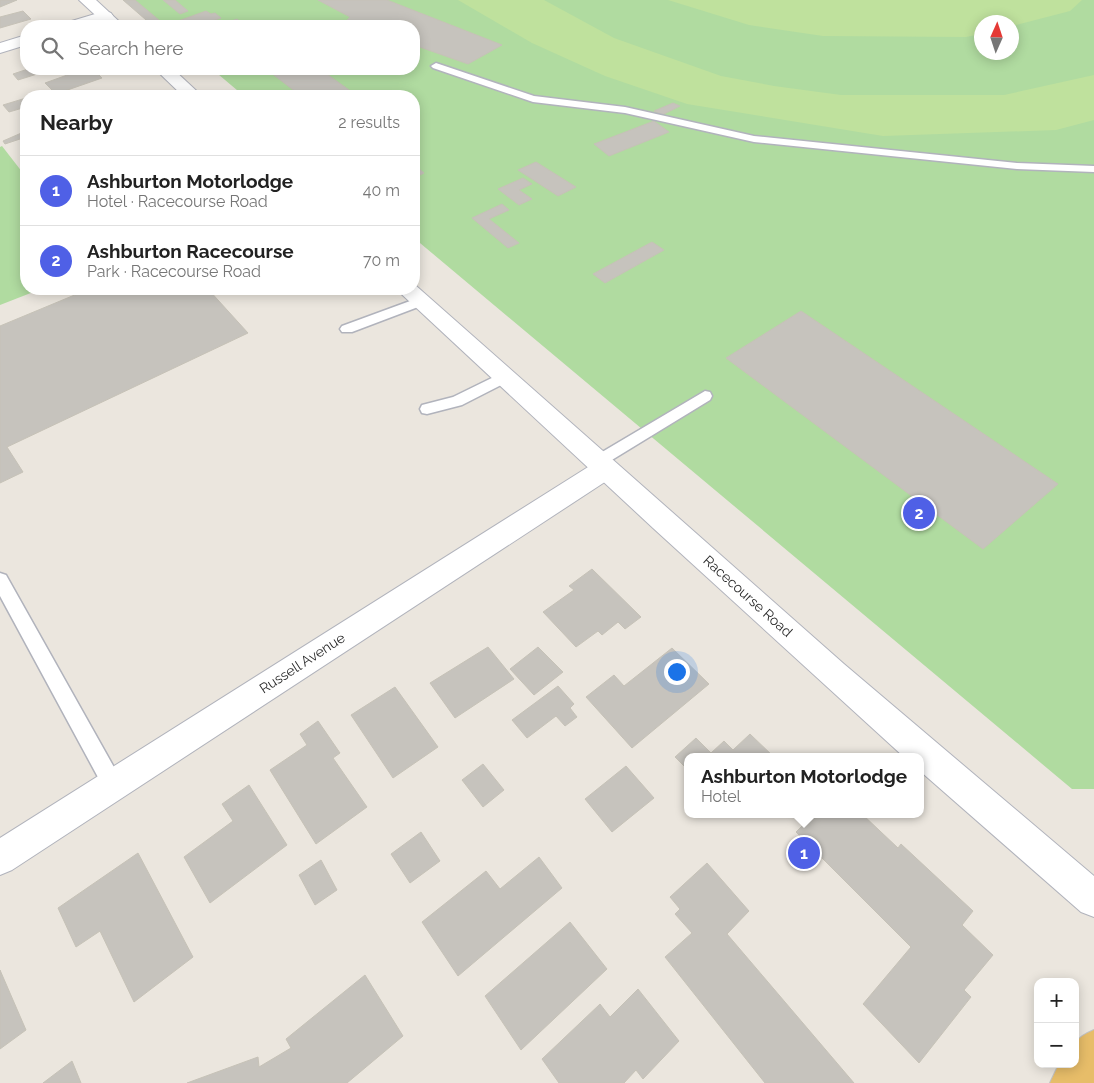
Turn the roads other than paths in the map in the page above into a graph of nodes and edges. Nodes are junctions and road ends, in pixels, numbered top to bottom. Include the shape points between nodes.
1 (87, 0) edge
2 (109, 20) edge
3 (20, 42) edge
4 (0, 48) edge
5 (436, 66) dead end
6 (170, 75) edge
7 (186, 90) edge
8 (1094, 170) edge
9 (414, 295) edge
10 (347, 329) dead end
11 (504, 377) junction
12 (705, 396) dead end
13 (427, 409) dead end
14 (601, 466) junction
15 (0, 580) edge
16 (114, 785) junction
17 (0, 858) edge
18 (1094, 898) edge
19 (1094, 1050) edge
20 (1070, 1083) edge

1 - 2 street
3 - 4 street
5 - 8 lane via 534,99 625,110 754,139 1016,166
6 - 7 street
9 - 10 lane
9 - 11 street, Racecourse Road
11 - 13 lane via 457,401
11 - 14 street, Racecourse Road
12 - 14 lane
14 - 16 street, Russell Avenue
14 - 18 street, Racecourse Road
15 - 16 lane
16 - 17 street, Russell Avenue
19 - 20 highway

